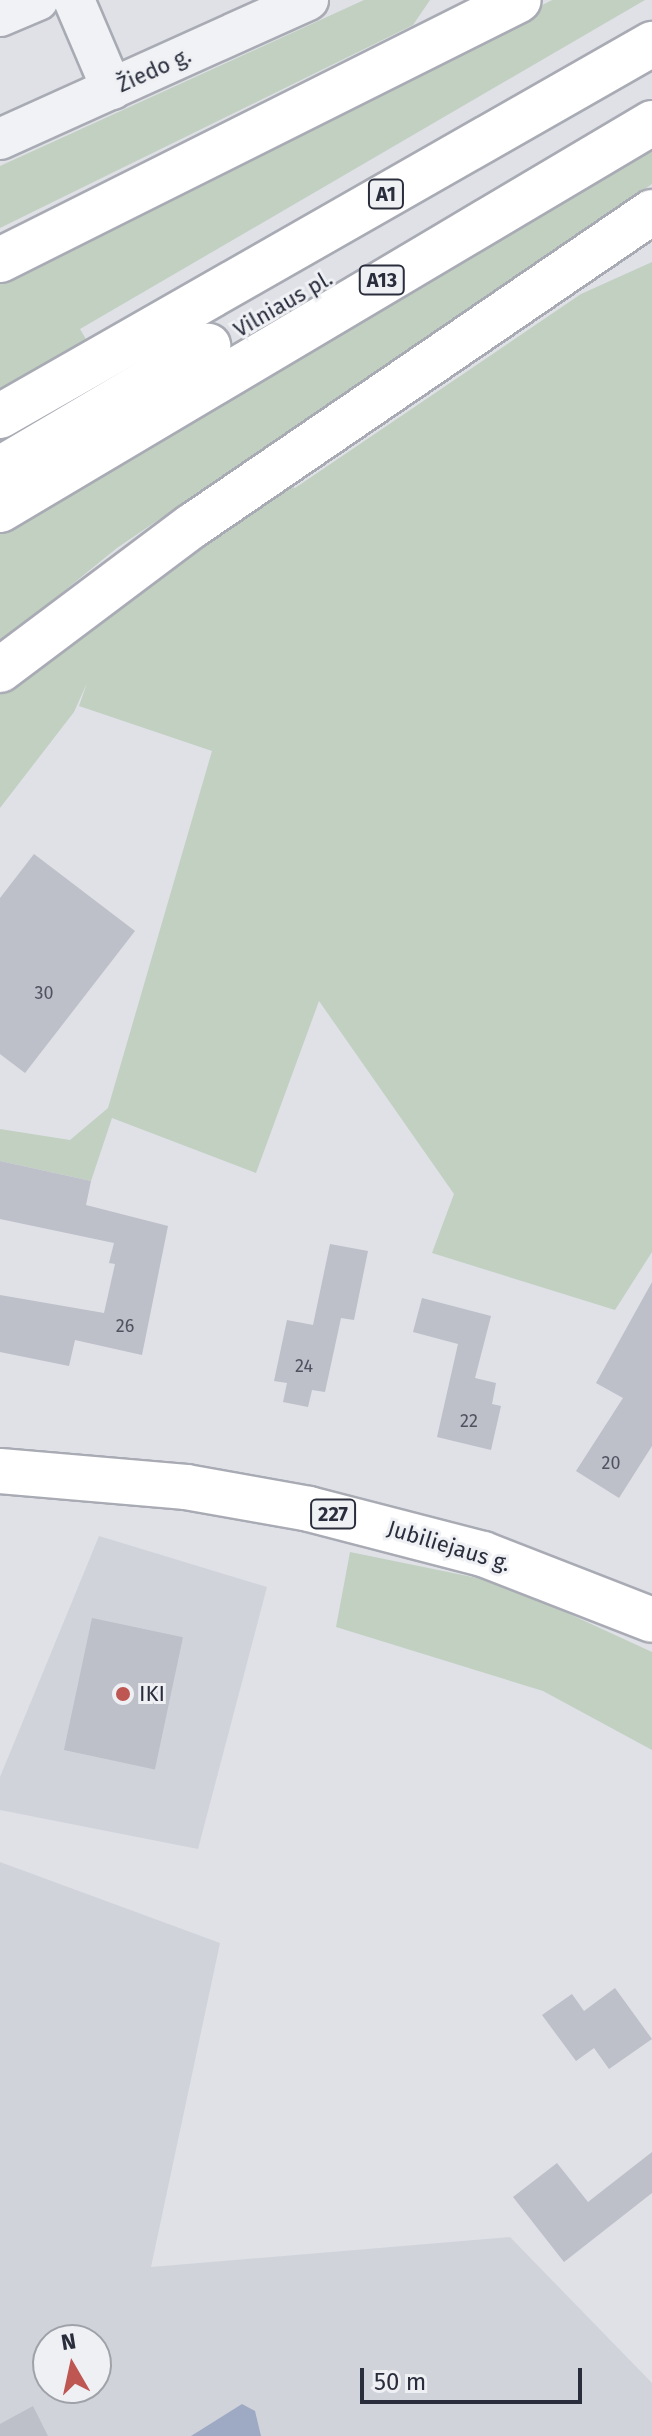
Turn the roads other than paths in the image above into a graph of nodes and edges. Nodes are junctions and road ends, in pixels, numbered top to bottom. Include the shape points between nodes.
1 (38, 0) edge
2 (74, 0) edge
3 (308, 0) edge
4 (519, 0) edge
5 (0, 16) edge
6 (652, 44) edge
7 (112, 89) junction
8 (652, 95) edge
9 (652, 123) edge
10 (0, 139) edge
11 (652, 212) edge
12 (652, 234) edge
13 (0, 260) edge
14 (575, 264) junction
15 (151, 397) junction
16 (0, 416) edge
17 (0, 469) edge
18 (0, 510) edge
19 (0, 670) edge
20 (0, 1471) edge
21 (652, 1620) edge

1 - 5 street
2 - 7 street
3 - 7 street, Žiedo g.
4 - 13 main road
6 - 16 main road, Vilniaus pl. / A1
7 - 10 street, Žiedo g.
8 - 15 main road, Vilniaus pl. / A1
9 - 15 main road, A13
11 - 14 main road
12 - 14 street
14 - 19 main road via 192,526
15 - 17 main road, Vilniaus pl. / A1
15 - 18 main road, A13
20 - 21 main road, Jubiliejaus g. / 227 via 186,1487 309,1509 483,1554

